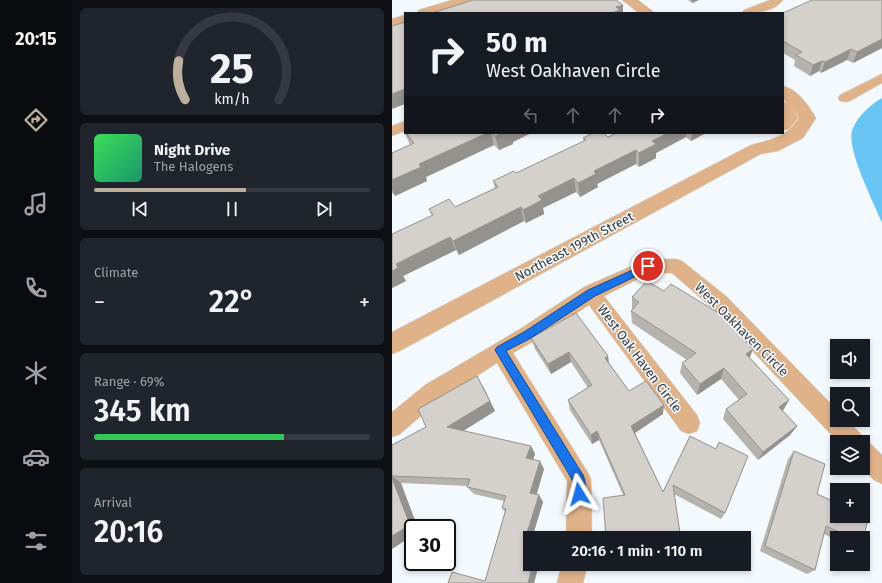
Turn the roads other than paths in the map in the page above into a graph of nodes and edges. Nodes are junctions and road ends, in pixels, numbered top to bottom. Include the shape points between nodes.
1 (464, 0) edge
2 (629, 0) edge
3 (777, 0) edge
4 (426, 12) edge
5 (647, 12) edge
6 (750, 12) edge
7 (404, 19) edge
8 (392, 23) edge
9 (882, 78) edge
10 (784, 92) edge
11 (845, 98) dead end
12 (784, 109) edge
13 (784, 124) edge
14 (404, 126) edge
15 (392, 131) edge
16 (771, 134) edge
17 (757, 149) junction
18 (592, 293) junction
19 (392, 344) edge
20 (500, 350) junction
21 (689, 423) dead end
22 (392, 426) edge
23 (847, 435) edge
24 (870, 459) edge
25 (882, 472) edge
26 (579, 531) edge
27 (573, 571) edge
28 (570, 583) edge

1 - 4 street
2 - 5 street
3 - 6 street
7 - 8 street
9 - 11 street
10 - 17 street via 800,104 808,118 797,134 772,146
12 - 13 street via 790,118
14 - 15 street
16 - 17 street
17 - 19 street, Northeast 199th Street
18 - 20 street, West Oakhaven Circle
18 - 21 street, West Oak Haven Circle
18 - 23 street, West Oakhaven Circle via 648,266 676,266 719,302
20 - 22 street, West Oakhaven Circle via 433,392
20 - 26 street via 579,479
24 - 25 street
27 - 28 street

